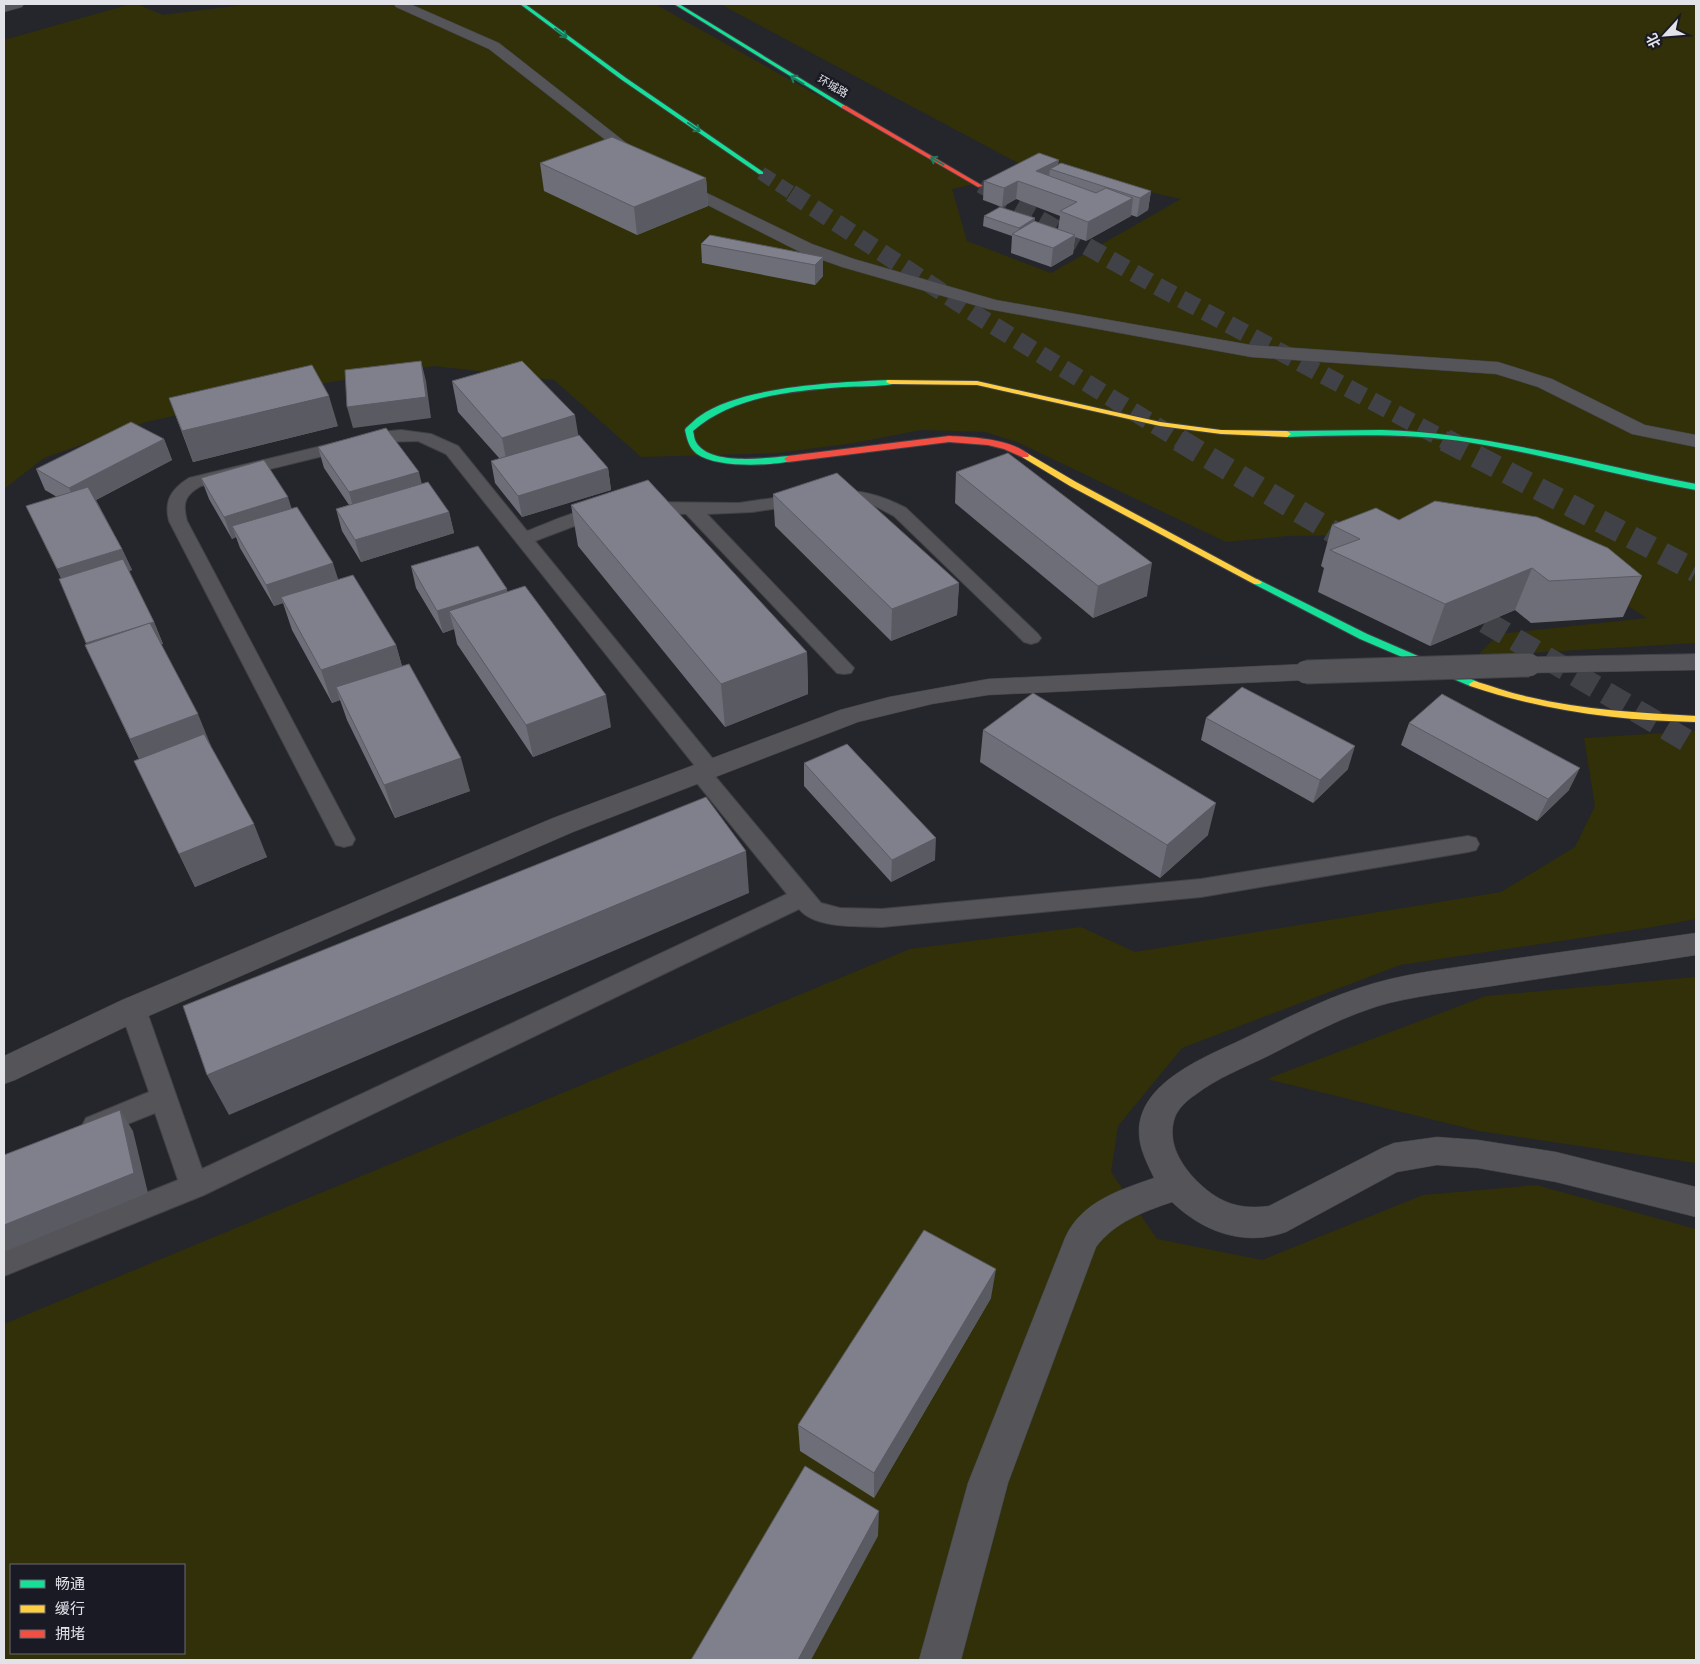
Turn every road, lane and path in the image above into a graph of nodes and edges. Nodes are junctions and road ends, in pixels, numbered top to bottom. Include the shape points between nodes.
1 (18, 4) edge
2 (400, 4) edge
3 (522, 4) edge
4 (676, 4) edge
5 (4, 8) edge
6 (761, 173) tunnel mouth
7 (980, 186) tunnel mouth
8 (1696, 441) edge
9 (1696, 488) edge
10 (692, 509) junction
11 (523, 539) junction
12 (1031, 638) dead end
13 (1696, 662) edge
14 (844, 668) dead end
15 (1696, 719) edge
16 (704, 770) junction
17 (344, 839) dead end
18 (1468, 844) dead end
19 (802, 897) junction
20 (1696, 944) edge
21 (132, 1009) junction
22 (4, 1070) edge
23 (163, 1098) junction
24 (75, 1134) edge
25 (1177, 1185) junction
26 (194, 1186) junction
27 (1696, 1202) edge
28 (4, 1263) edge
29 (940, 1660) edge

1 - 5 street
2 - 8 street via 494,46 658,172 773,233 856,266 994,305 1251,351 1498,368 1545,383 1639,430
3 -> 6 street
7 -> 4 street, 环城路 via 804,84
9 - 15 street via 1540,453 1441,436 1378,432 1288,435 1189,429 956,382 886,382 772,395 716,409 689,430 689,438 699,453 738,461 794,459 950,439 973,439 1008,448 1024,453 1073,484 1301,606 1422,664 1502,695 1536,704 1619,716
10 - 11 lane via 640,507 582,517
10 - 12 lane via 754,507 844,494 875,498 900,512
10 - 14 lane
11 - 16 lane
11 - 17 lane via 452,450 418,435 380,437 213,476 195,482 179,493 174,507 178,522
13 - 16 street, bridge via 1306,672 988,687 932,696 849,716
16 - 19 lane
16 - 21 street via 563,825
18 - 19 lane via 1202,888 882,918 840,917 813,910
19 - 26 lane
20 - 25 street via 1389,991 1304,1024 1202,1074 1172,1094 1159,1115 1156,1136 1162,1162
21 - 22 street
21 - 23 lane
23 - 24 lane
23 - 26 lane
25 - 27 street via 1202,1208 1216,1215 1236,1222 1260,1224 1282,1218 1394,1158 1437,1151 1556,1166
25 - 29 street via 1103,1216 1089,1227 1082,1238 988,1484
26 - 28 lane

